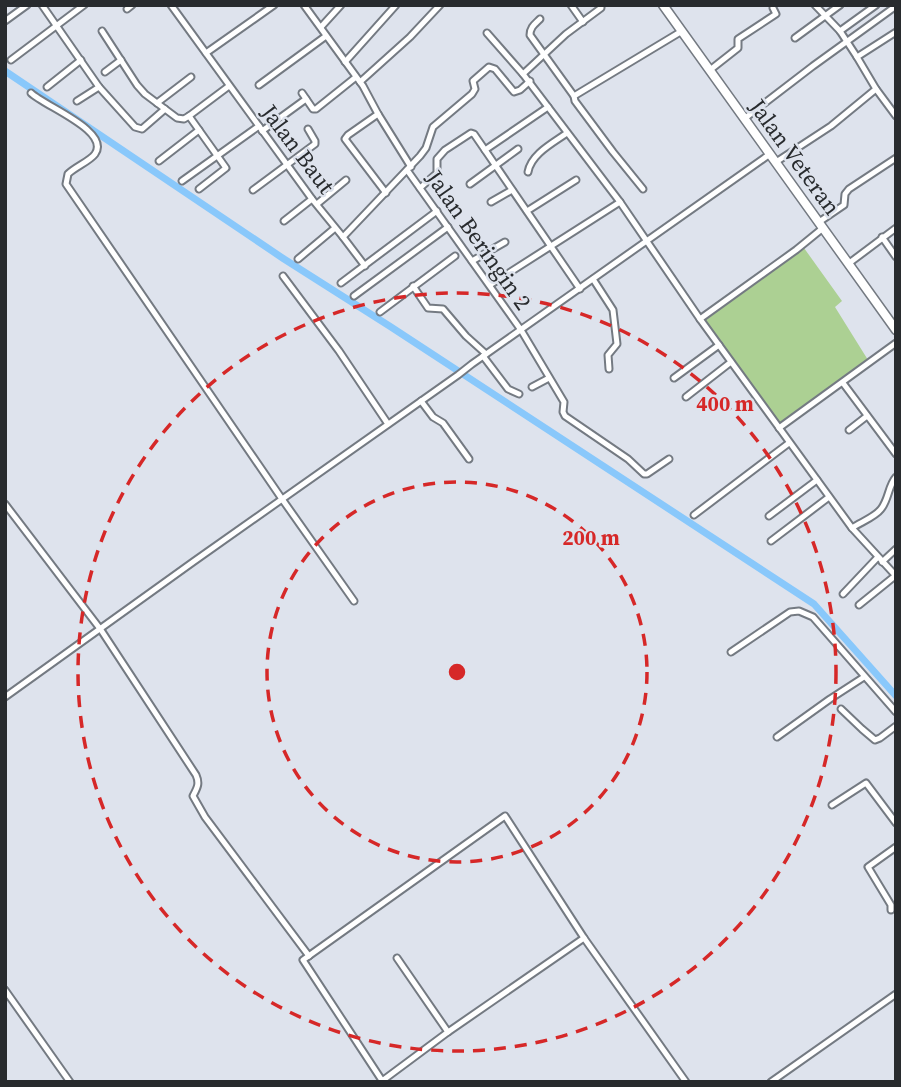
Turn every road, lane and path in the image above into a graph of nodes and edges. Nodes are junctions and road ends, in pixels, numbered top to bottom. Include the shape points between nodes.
1 (27, 5) edge
2 (42, 5) edge
3 (84, 5) edge
4 (182, 5) edge
5 (274, 5) edge
6 (304, 5) edge
7 (341, 5) edge
8 (396, 5) edge
9 (440, 5) edge
10 (571, 5) edge
11 (601, 5) edge
12 (663, 5) edge
13 (815, 5) edge
14 (840, 5) edge
15 (876, 5) edge
16 (896, 6) edge
17 (173, 8) edge
18 (773, 8) dead end
19 (826, 16) junction
20 (540, 19) dead end
21 (5, 21) edge
22 (583, 22) junction
23 (57, 26) junction
24 (321, 27) junction
25 (102, 31) dead end
26 (682, 31) junction
27 (840, 31) junction
28 (896, 32) edge
29 (487, 33) dead end
30 (326, 36) junction
31 (795, 38) dead end
32 (847, 41) junction
33 (206, 53) junction
34 (543, 55) junction
35 (857, 57) junction
36 (11, 60) dead end
37 (80, 60) junction
38 (121, 60) junction
39 (345, 62) junction
40 (710, 70) junction
41 (105, 72) dead end
42 (523, 74) junction
43 (191, 77) dead end
44 (358, 79) junction
45 (530, 81) junction
46 (259, 85) dead end
47 (229, 86) junction
48 (47, 87) dead end
49 (99, 87) junction
50 (876, 89) junction
51 (31, 93) dead end
52 (574, 96) junction
53 (77, 101) dead end
54 (157, 103) junction
55 (548, 107) junction
56 (165, 109) junction
57 (378, 114) junction
58 (189, 116) junction
59 (896, 116) edge
60 (744, 119) junction
61 (260, 128) junction
62 (308, 129) dead end
63 (199, 130) junction
64 (567, 133) junction
65 (518, 149) dead end
66 (485, 150) junction
67 (217, 156) junction
68 (773, 158) junction
69 (896, 158) edge
70 (159, 161) dead end
71 (288, 164) junction
72 (495, 165) junction
73 (409, 168) junction
74 (528, 172) dead end
75 (346, 180) dead end
76 (576, 180) dead end
77 (182, 181) dead end
78 (470, 184) dead end
79 (420, 188) junction
80 (200, 189) dead end
81 (643, 189) dead end
82 (253, 190) dead end
83 (512, 190) junction
84 (386, 193) junction
85 (491, 201) dead end
86 (314, 202) junction
87 (620, 202) junction
88 (437, 211) junction
89 (527, 211) junction
90 (284, 220) dead end
91 (821, 225) junction
92 (448, 226) junction
93 (335, 228) junction
94 (896, 228) edge
95 (343, 237) junction
96 (882, 237) junction
97 (646, 241) junction
98 (505, 242) dead end
99 (551, 246) junction
100 (455, 256) dead end
101 (896, 257) edge
102 (298, 259) dead end
103 (472, 261) junction
104 (848, 264) junction
105 (365, 266) junction
106 (283, 276) dead end
107 (593, 279) junction
108 (341, 283) dead end
109 (490, 285) junction
110 (413, 286) junction
111 (580, 289) junction
112 (354, 296) dead end
113 (380, 312) dead end
114 (700, 319) junction
115 (521, 330) junction
116 (896, 330) edge
117 (896, 343) edge
118 (719, 345) junction
119 (484, 355) junction
120 (731, 362) junction
121 (609, 369) dead end
122 (549, 378) junction
123 (674, 378) dead end
124 (843, 383) junction
125 (532, 387) dead end
126 (519, 394) dead end
127 (686, 397) dead end
128 (421, 401) junction
129 (867, 416) junction
130 (388, 424) junction
131 (779, 428) junction
132 (849, 430) dead end
133 (789, 443) junction
134 (896, 454) edge
135 (469, 459) dead end
136 (668, 459) dead end
137 (896, 477) edge
138 (817, 481) junction
139 (829, 497) junction
140 (282, 499) junction
141 (5, 504) edge
142 (694, 515) dead end
143 (769, 516) dead end
144 (852, 528) junction
145 (771, 541) dead end
146 (896, 549) edge
147 (880, 560) junction
148 (895, 576) edge
149 (843, 594) dead end
150 (354, 601) dead end
151 (859, 605) dead end
152 (100, 630) junction
153 (731, 652) dead end
154 (864, 677) junction
155 (5, 698) edge
156 (841, 709) dead end
157 (896, 712) edge
158 (896, 726) edge
159 (777, 737) dead end
160 (832, 804) dead end
161 (896, 823) edge
162 (896, 847) edge
163 (891, 910) dead end
164 (584, 938) junction
165 (309, 956) junction
166 (397, 958) dead end
167 (5, 990) edge
168 (895, 996) edge
169 (448, 1032) junction
170 (382, 1081) edge
171 (70, 1082) edge
172 (685, 1082) edge
173 (771, 1082) edge

1 - 21 street
2 - 23 street
3 - 23 street
4 - 17 street
5 - 33 street
6 - 24 street, Jalan Beringin 2
7 - 24 street
8 - 39 street
9 - 44 street via 410,37
10 - 22 street
11 - 22 street
12 - 26 main road, Jalan Veteran
13 - 19 street
14 - 19 street
15 - 27 street
16 - 32 street
17 - 33 street, Jalan Baut
18 - 40 street via 775,14 738,39 738,48
19 - 27 street
19 - 31 street
20 - 34 street via 530,34
22 - 34 street
23 - 36 street
23 - 37 street
24 - 30 street, Jalan Beringin 2
25 - 38 street
26 - 40 main road, Jalan Veteran
26 - 52 street
27 - 32 street
28 - 35 street
29 - 42 street
30 - 39 street, Jalan Beringin 2
30 - 46 street
32 - 35 street
32 - 60 street
33 - 47 street, Jalan Baut
34 - 42 street
34 - 52 street
35 - 50 street
37 - 48 street
37 - 49 street
38 - 41 street
38 - 54 street via 137,85
39 - 44 street, Jalan Beringin 2
40 - 60 main road, Jalan Veteran
42 - 45 street
43 - 54 street
44 - 57 street, Jalan Beringin 2
44 - 61 street via 317,108 304,96
45 - 55 street
45 - 73 street via 514,92 489,67 473,81 472,94 433,127 426,148
47 - 58 street
47 - 61 street, Jalan Baut
49 - 53 street
49 - 56 street via 138,129
50 - 59 street
50 - 68 street via 831,126
51 - 140 street via 79,123 96,140 94,155 68,174 66,184
52 - 81 street
54 - 56 street
55 - 64 street
55 - 66 street
56 - 58 street via 177,118
57 - 73 street, Jalan Beringin 2
57 - 84 street via 345,139
58 - 63 street
60 - 68 main road, Jalan Veteran
61 - 67 street
61 - 71 street, Jalan Baut
62 - 71 street via 315,144
63 - 67 street
63 - 70 street
64 - 74 street via 534,159
64 - 87 street
65 - 72 street
66 - 72 street
66 - 79 street via 471,133 445,150 437,159 437,173
67 - 77 street
67 - 80 street via 226,168
68 - 91 main road, Jalan Veteran
68 - 97 street
69 - 91 street via 849,190 844,205
71 - 82 street
71 - 86 street, Jalan Baut
72 - 78 street
72 - 83 street
73 - 79 street, Jalan Beringin 2
73 - 84 street
75 - 86 street
76 - 89 street
79 - 88 street, Jalan Beringin 2
83 - 85 street
83 - 89 street
84 - 95 street
86 - 90 street
86 - 93 street, Jalan Baut
87 - 97 street
87 - 99 street
88 - 92 street, Jalan Beringin 2
88 - 105 street
89 - 99 street
91 - 104 main road, Jalan Veteran
91 - 114 street via 796,250
92 - 103 street, Jalan Beringin 2
92 - 112 street
93 - 95 street, Jalan Baut
93 - 102 street
94 - 96 street
95 - 105 street, Jalan Baut
96 - 101 street
96 - 104 street
97 - 107 street
97 - 114 street
98 - 103 street
99 - 109 street
99 - 111 street
100 - 110 street
103 - 109 street, Jalan Beringin 2
104 - 116 main road, Jalan Veteran
105 - 108 street
106 - 130 street
107 - 111 street
107 - 121 street via 613,310 617,344 608,355
109 - 115 street, Jalan Beringin 2
110 - 113 street
110 - 119 street via 428,308 441,307
111 - 115 street
114 - 118 street
115 - 119 street
115 - 122 street, Jalan Beringin 2
117 - 124 street
118 - 120 street
118 - 123 street
119 - 126 street via 508,389
119 - 128 street
120 - 127 street
120 - 131 street
122 - 125 street
122 - 136 street, Jalan Beringin 2 via 564,402 565,415 644,474
124 - 129 street
124 - 131 street
128 - 130 street
128 - 135 street
129 - 132 street
129 - 134 street
130 - 140 street
131 - 133 street
133 - 138 street
133 - 142 street
137 - 144 street via 881,508
138 - 139 street
138 - 143 street
139 - 144 street
139 - 145 street
140 - 150 street
140 - 152 street
141 - 152 street
144 - 147 street
146 - 147 street
147 - 148 street
147 - 149 street
148 - 151 street
152 - 155 street
152 - 165 street via 196,775 198,786 192,796 205,817
153 - 154 street via 785,614 799,611 813,617
154 - 157 street
154 - 159 street
156 - 158 street via 875,740
160 - 161 street via 866,783
162 - 163 street via 868,867
164 - 165 street via 505,816
164 - 169 street
164 - 172 street
165 - 170 street via 303,960
166 - 169 street
167 - 171 street
168 - 173 street
169 - 170 street

